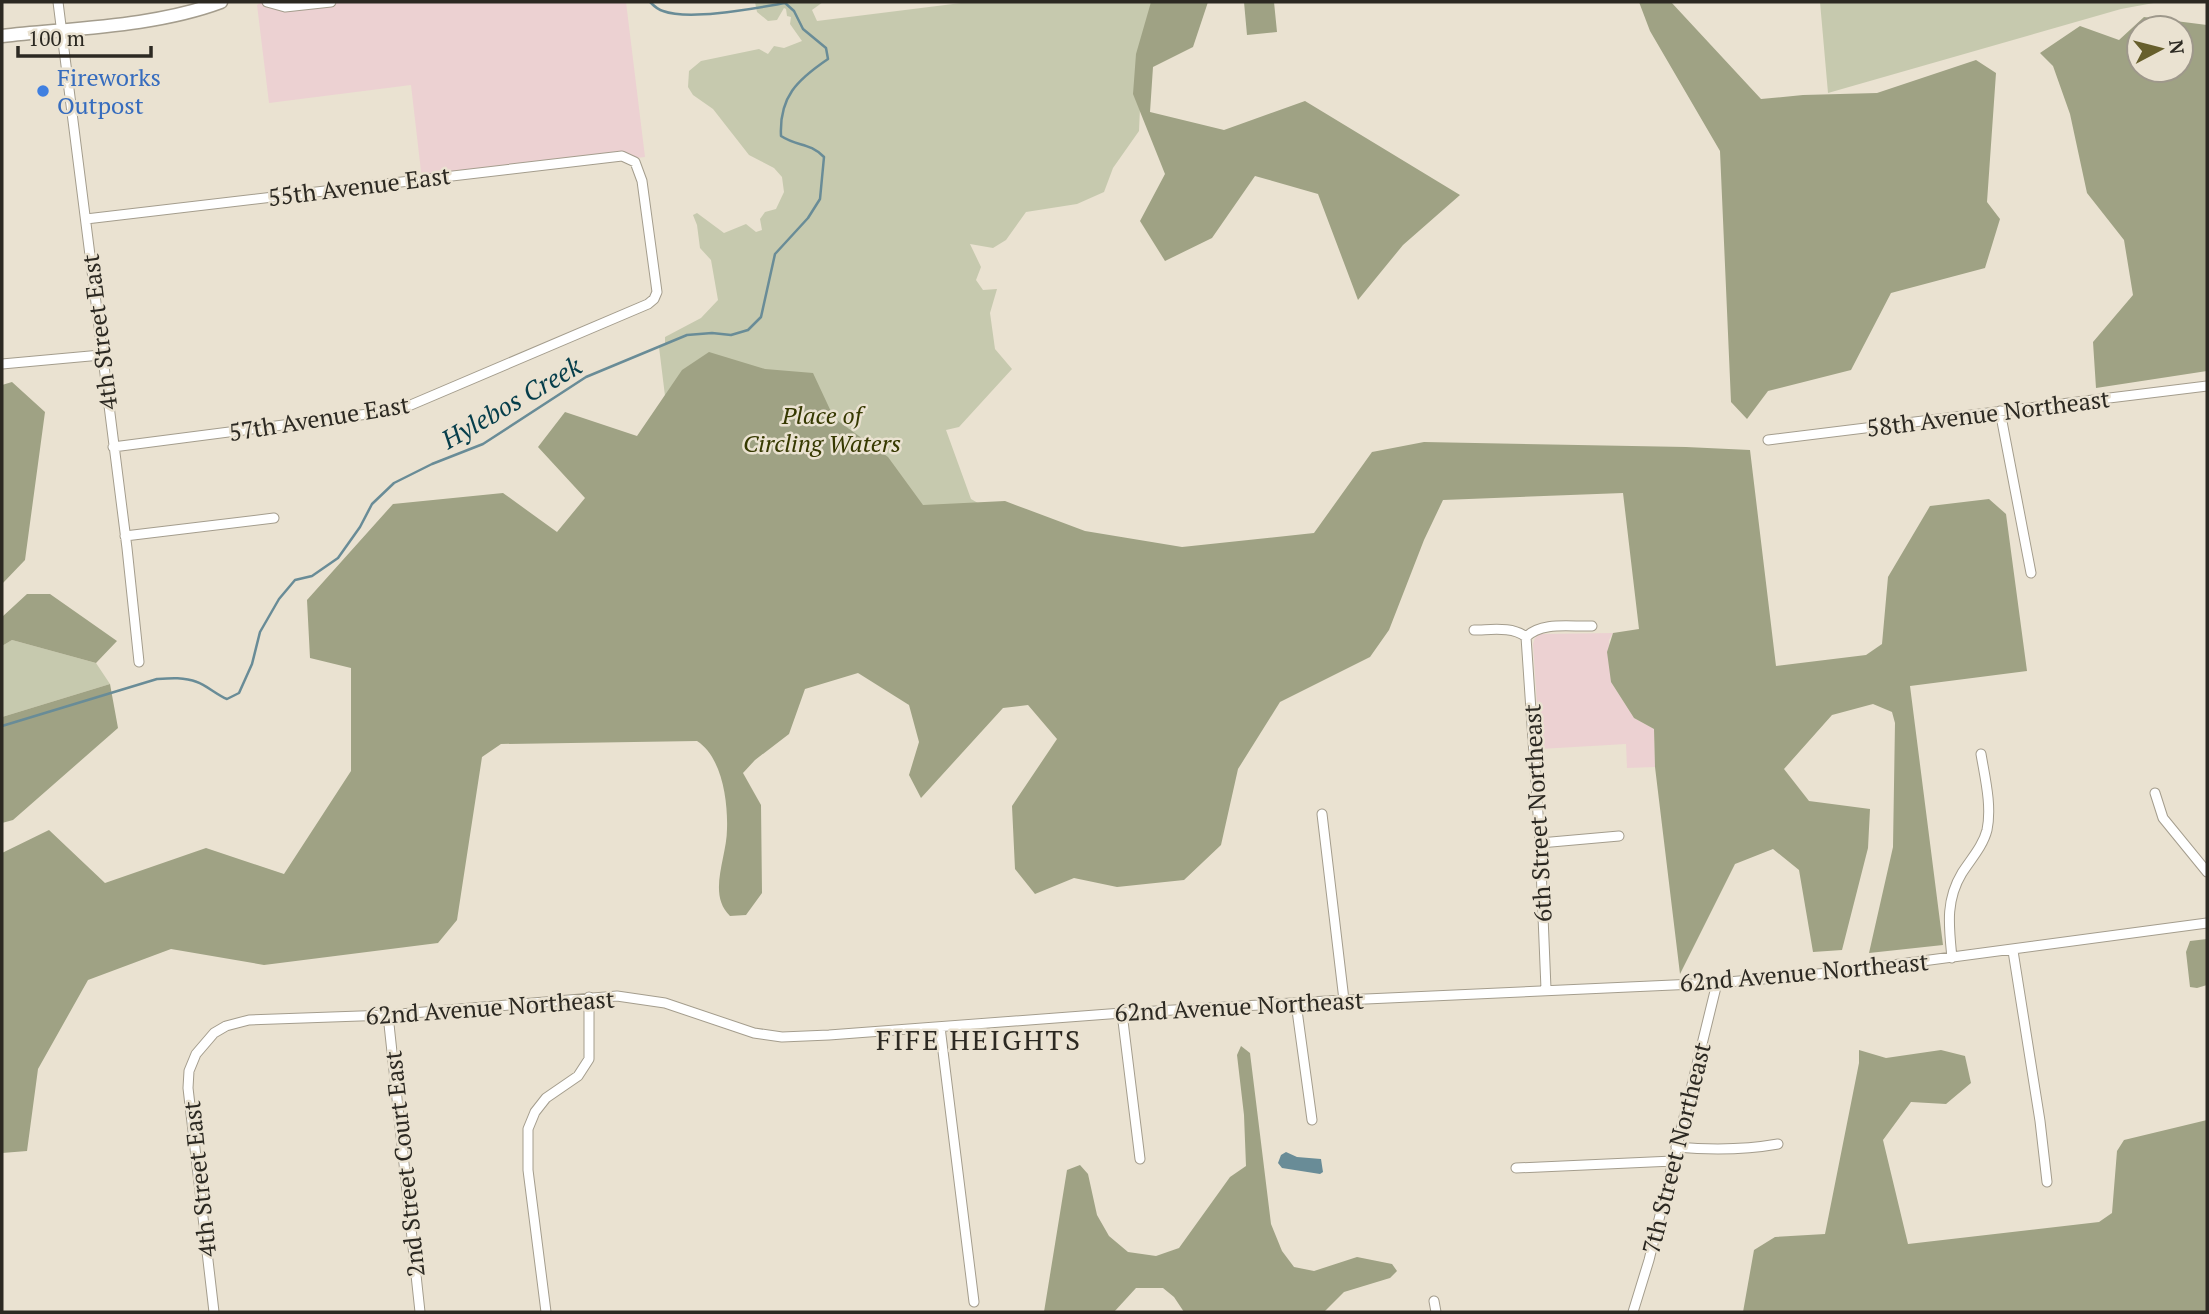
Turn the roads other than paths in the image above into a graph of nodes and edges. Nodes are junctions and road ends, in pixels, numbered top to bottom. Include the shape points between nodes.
1 (58, 2) edge
2 (221, 2) edge
3 (267, 2) edge
4 (331, 2) edge
5 (62, 29) junction
6 (2, 36) edge
7 (632, 159) joint
8 (86, 219) junction
9 (101, 355) junction
10 (2, 364) edge
11 (2207, 386) edge
12 (2000, 411) junction
13 (1768, 440) dead end
14 (113, 447) junction
15 (274, 518) dead end
16 (125, 536) junction
17 (2031, 573) dead end
18 (1592, 626) dead end
19 (1474, 630) dead end
20 (1526, 637) junction
21 (139, 662) dead end
22 (1981, 754) dead end
23 (2155, 793) dead end
24 (1322, 814) dead end
25 (1619, 836) dead end
26 (1540, 843) junction
27 (2207, 872) edge
28 (2207, 923) edge
29 (2013, 951) junction
30 (1952, 958) junction
31 (1717, 982) junction
32 (1546, 989) junction
33 (589, 997) junction
34 (1344, 1000) junction
35 (1296, 1003) junction
36 (1122, 1013) junction
37 (388, 1015) junction
38 (940, 1027) junction
39 (199, 1048) joint
40 (1312, 1120) dead end
41 (1778, 1144) dead end
42 (1676, 1147) junction
43 (1140, 1159) dead end
44 (1673, 1161) junction
45 (1516, 1168) dead end
46 (2047, 1181) dead end
47 (1434, 1301) dead end
48 (974, 1302) dead end
49 (214, 1312) edge
50 (420, 1312) edge
51 (546, 1312) edge
52 (1436, 1312) edge
53 (1633, 1312) edge

1 - 5 street, 4th Street East
2 - 5 main road via 170,17
3 - 4 street via 285,7
5 - 6 main road
5 - 8 street, 4th Street East
7 - 8 street, 55th Avenue East via 605,157
7 - 14 street, 57th Avenue East via 642,181 657,292 648,304 399,410
8 - 9 street, 4th Street East
9 - 10 street
9 - 14 street, 4th Street East
11 - 12 street, 58th Avenue Northeast
12 - 13 street, 58th Avenue Northeast
12 - 17 street
14 - 16 street, 4th Street East
15 - 16 street
16 - 21 street, 4th Street East
18 - 20 street via 1546,626
19 - 20 street via 1512,630
20 - 26 street, 6th Street Northeast
22 - 30 street via 1988,821 1983,841 1955,886 1949,907
23 - 27 street via 2162,818
24 - 34 street
25 - 26 street
26 - 32 street, 6th Street Northeast
28 - 29 street, 62nd Avenue Northeast
29 - 30 street, 62nd Avenue Northeast
29 - 46 street
30 - 31 street, 62nd Avenue Northeast
31 - 32 street, 62nd Avenue Northeast
31 - 42 street, 7th Street Northeast
32 - 34 street, 62nd Avenue Northeast
33 - 37 street, 62nd Avenue Northeast
33 - 38 street, 62nd Avenue Northeast via 648,999 754,1034 782,1037
33 - 51 street via 589,1059 578,1076 546,1098 528,1129 528,1170
34 - 35 street, 62nd Avenue Northeast
35 - 36 street, 62nd Avenue Northeast
35 - 40 street
36 - 38 street, 62nd Avenue Northeast
36 - 43 street
37 - 39 street, 62nd Avenue Northeast via 249,1020 226,1026
37 - 50 street, 2nd Street Court East
38 - 48 street
39 - 49 street, 4th Street East via 190,1071 190,1113
41 - 42 street via 1742,1149
42 - 44 street, 7th Street Northeast
44 - 45 street
44 - 53 street, 7th Street Northeast
47 - 52 street

